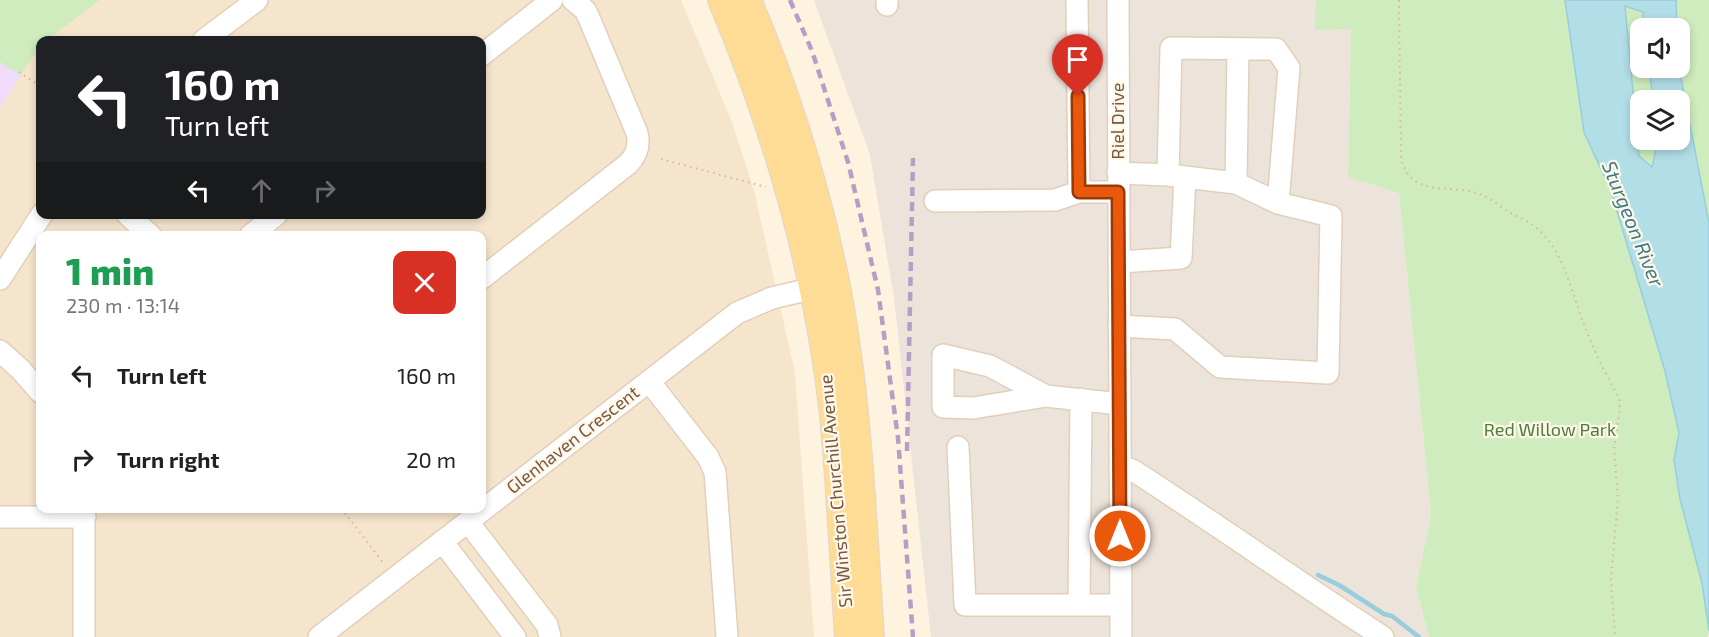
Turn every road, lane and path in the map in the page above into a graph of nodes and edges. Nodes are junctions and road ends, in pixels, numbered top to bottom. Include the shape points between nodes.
1 (257, 0) edge
2 (552, 0) edge
3 (573, 0) edge
4 (721, 0) edge
5 (748, 0) edge
6 (1077, 0) edge
7 (1118, 0) edge
8 (1399, 0) edge
9 (209, 36) edge
10 (1238, 49) junction
11 (486, 52) edge
12 (19, 72) dead end
13 (36, 83) edge
14 (661, 159) dead end
15 (1176, 176) junction
16 (1118, 182) junction
17 (1236, 183) junction
18 (773, 189) dead end
19 (1079, 192) junction
20 (934, 201) dead end
21 (1278, 203) junction
22 (39, 219) edge
23 (132, 219) edge
24 (271, 219) edge
25 (146, 231) edge
26 (256, 231) edge
27 (1119, 262) junction
28 (486, 275) edge
29 (0, 279) edge
30 (824, 285) junction
31 (1119, 326) junction
32 (0, 351) edge
33 (649, 381) junction
34 (36, 387) edge
35 (1046, 396) junction
36 (1081, 399) junction
37 (1120, 404) junction
38 (958, 447) dead end
39 (1120, 466) junction
40 (486, 508) edge
41 (84, 513) edge
42 (345, 513) edge
43 (480, 513) edge
44 (0, 517) edge
45 (468, 522) junction
46 (442, 542) junction
47 (395, 578) junction
48 (1079, 605) junction
49 (1120, 605) junction
50 (84, 637) edge
51 (319, 637) edge
52 (515, 637) edge
53 (550, 637) edge
54 (727, 637) edge
55 (848, 637) edge
56 (871, 637) edge
57 (1120, 637) edge
58 (1383, 637) edge
59 (1615, 637) edge

1 - 9 street
2 - 11 street
3 - 28 street via 589,18 637,133 637,152 628,164
4 - 30 main road, Sir Winston Churchill Avenue via 767,117
5 - 30 main road, Sir Winston Churchill Avenue via 771,54 812,178
6 - 19 street
7 - 16 street, Riel Drive
8 - 59 path via 1404,172 1414,182 1483,195 1531,224 1550,242 1619,398 1614,449 1618,499 1611,579
10 - 15 street via 1171,48
10 - 17 street
10 - 21 street via 1276,49 1289,68
12 - 13 path
14 - 18 path
15 - 16 street
15 - 17 street
15 - 27 street via 1181,258
16 - 19 street
16 - 27 street, Riel Drive
17 - 21 street
19 - 20 street via 1055,200
21 - 31 street via 1331,216 1328,373 1220,367 1175,329
22 - 29 street
23 - 25 street
24 - 26 street
27 - 31 street, Riel Drive
30 - 33 street, Glenhaven Crescent via 746,307
30 - 55 main road, Sir Winston Churchill Avenue
30 - 56 main road, Sir Winston Churchill Avenue via 848,354
31 - 37 street, Riel Drive
32 - 34 street
33 - 40 street, Glenhaven Crescent
33 - 54 street, Glenhaven Crescent via 708,457 715,472
35 - 35 street via 990,366 943,355 943,406 973,408
35 - 36 street
36 - 37 street
36 - 48 street
37 - 39 street, Riel Drive
38 - 48 street via 965,605
39 - 49 street, Riel Drive
39 - 58 street via 1134,471
41 - 44 street
41 - 50 street
42 - 47 path
43 - 45 street, Glenhaven Crescent
45 - 46 street, Glenhaven Crescent
45 - 53 street via 547,625
46 - 47 street, Glenhaven Crescent
46 - 52 street
47 - 51 street, Glenhaven Crescent
48 - 49 street
49 - 57 street, Riel Drive

